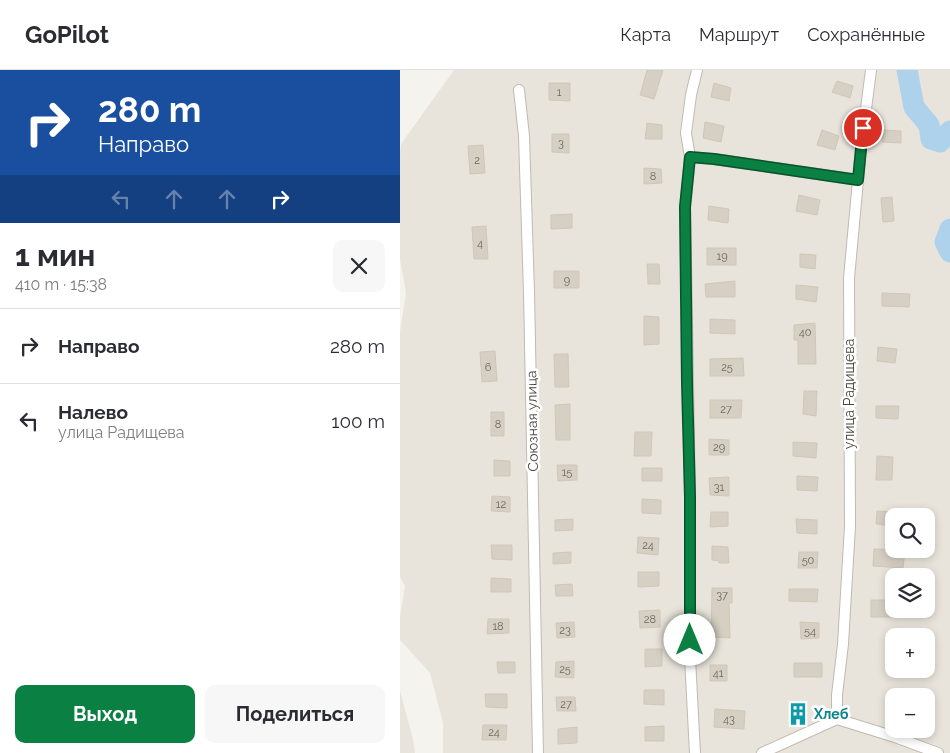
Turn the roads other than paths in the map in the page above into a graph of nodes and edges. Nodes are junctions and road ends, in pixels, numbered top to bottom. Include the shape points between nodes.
1 (697, 70) edge
2 (871, 70) edge
3 (520, 90) dead end
4 (690, 157) junction
5 (858, 180) junction
6 (837, 720) junction
7 (538, 753) edge
8 (695, 753) edge
9 (762, 753) edge
10 (938, 753) edge

1 - 4 street via 686,133
2 - 5 street, улица Радищева
3 - 7 street, Союзная улица via 529,292
4 - 5 street
4 - 8 street via 685,226 690,658
5 - 6 street, улица Радищева via 849,278 850,526
6 - 9 street
6 - 10 street

